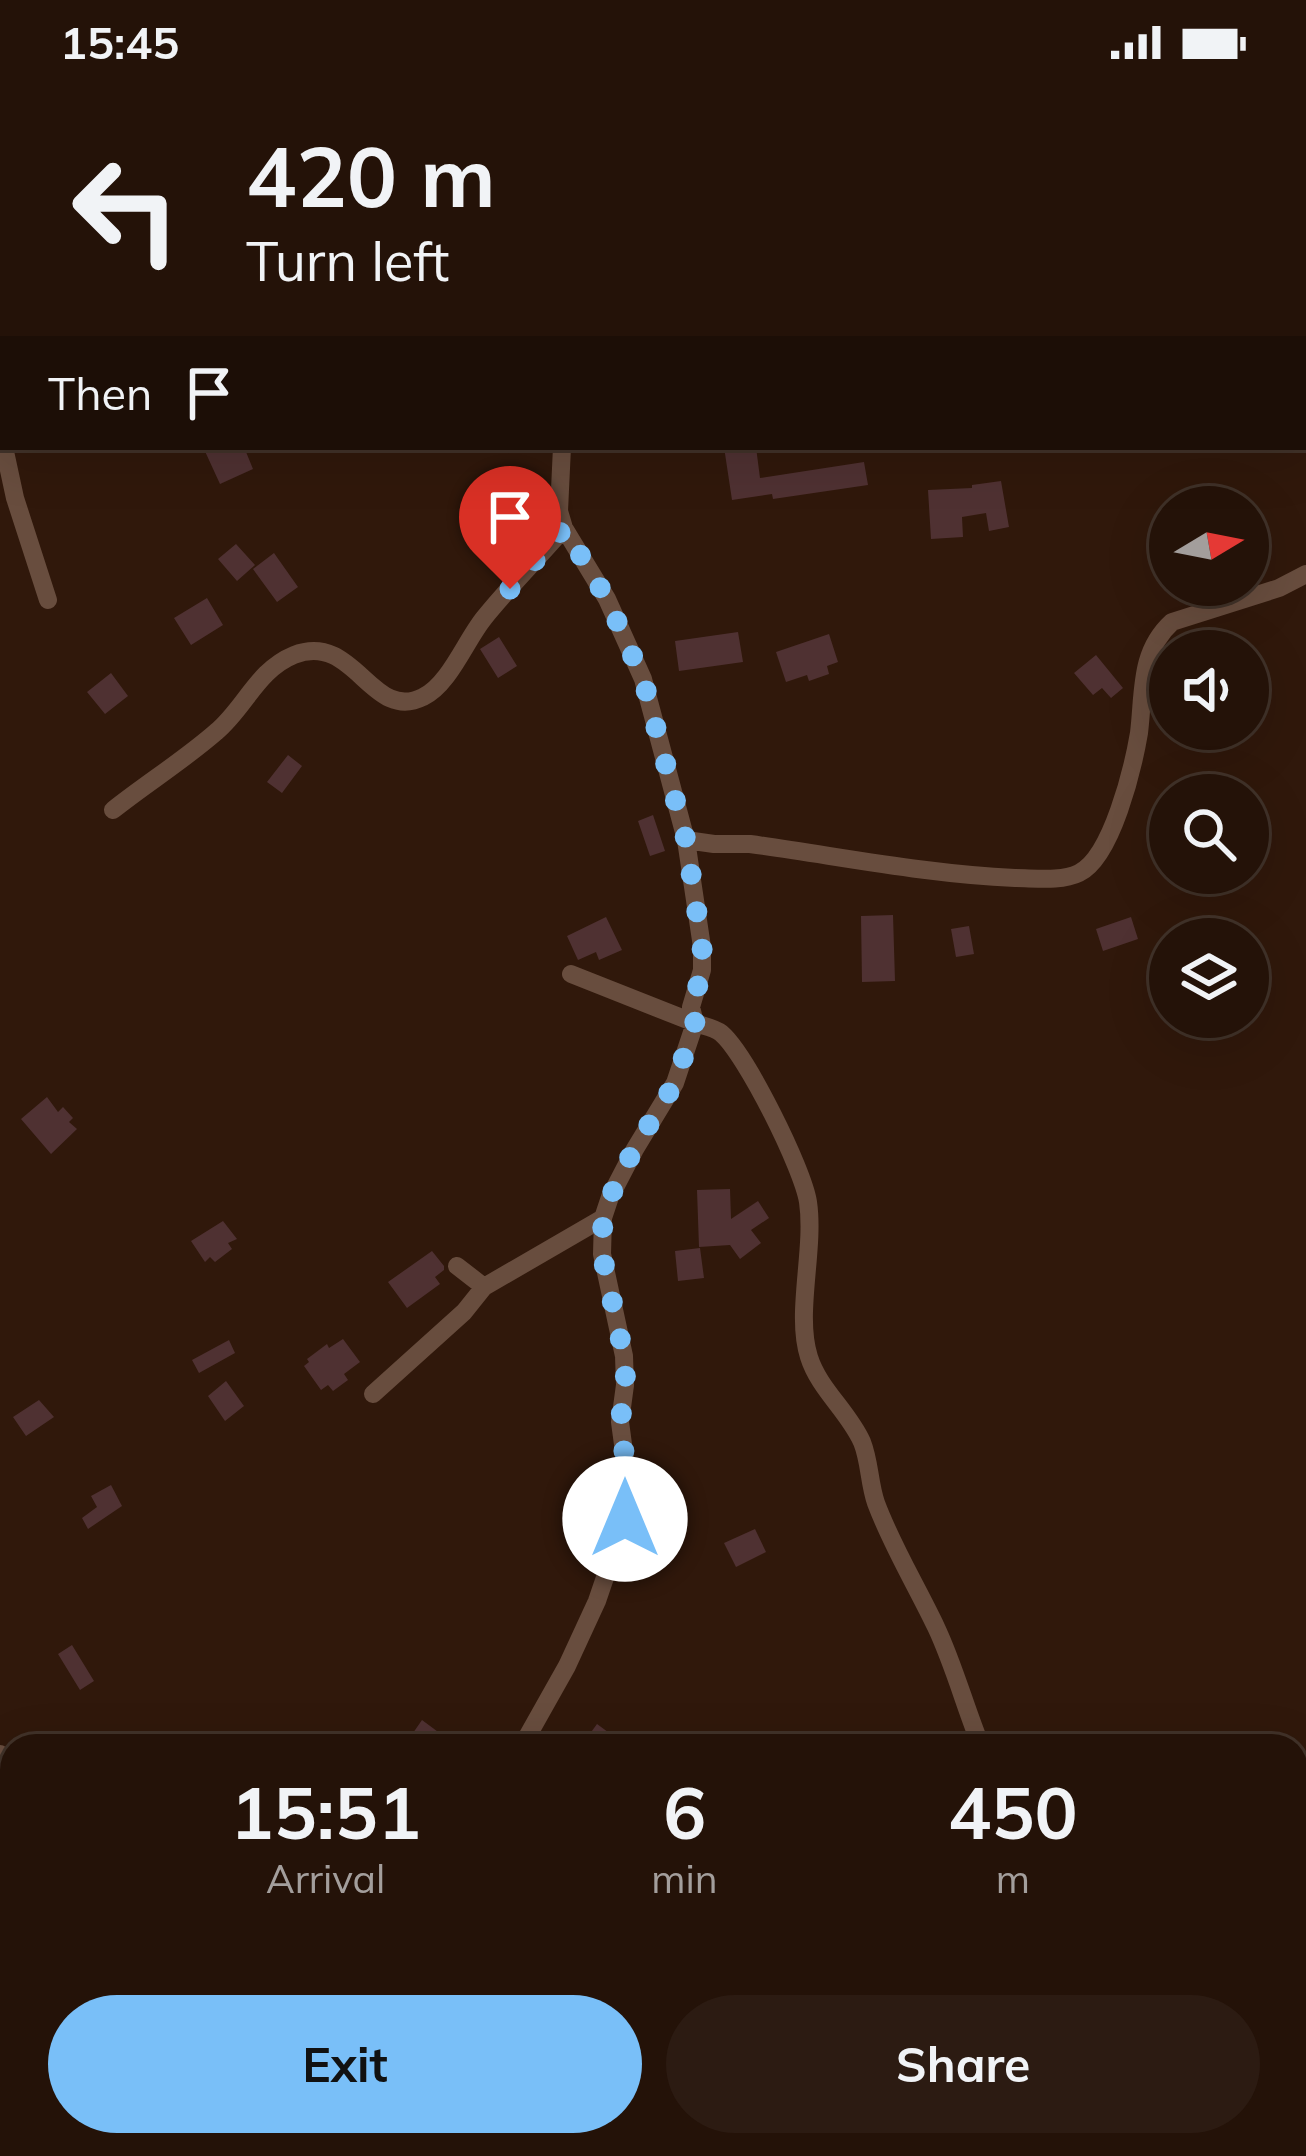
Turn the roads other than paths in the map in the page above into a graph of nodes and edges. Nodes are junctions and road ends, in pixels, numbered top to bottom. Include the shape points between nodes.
1 (4, 450) edge
2 (562, 450) edge
3 (564, 528) junction
4 (1306, 574) edge
5 (48, 600) dead end
6 (113, 810) dead end
7 (686, 840) junction
8 (572, 974) dead end
9 (695, 1023) junction
10 (603, 1218) junction
11 (457, 1266) dead end
12 (484, 1286) junction
13 (373, 1394) dead end
14 (529, 1734) edge
15 (977, 1734) edge

1 - 5 street
2 - 3 street
3 - 6 street via 482,620 435,690 402,703 340,657 294,656 270,668 219,731
3 - 7 street via 643,679
4 - 7 street via 1158,634 1115,820 1096,859 1077,874 982,876
7 - 9 street via 702,946
8 - 9 street
9 - 10 street via 675,1083
9 - 15 street via 720,1032 741,1061 801,1176 809,1359 861,1440 876,1503
10 - 12 street
10 - 14 street via 602,1254 624,1356 625,1519 597,1601
11 - 12 street
12 - 13 street

